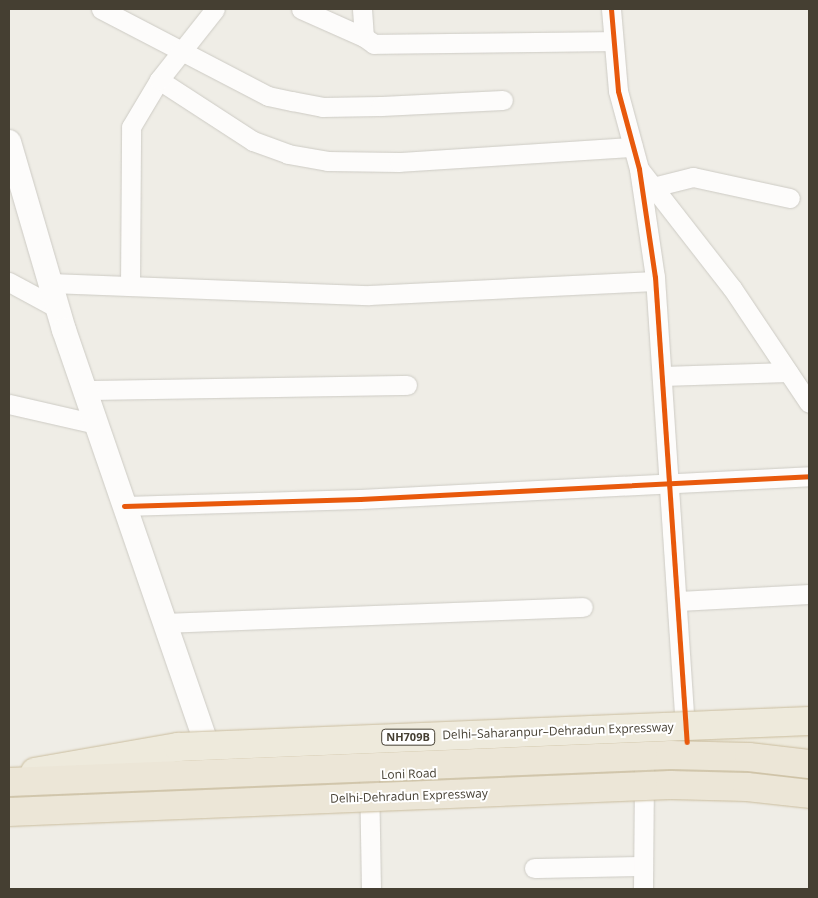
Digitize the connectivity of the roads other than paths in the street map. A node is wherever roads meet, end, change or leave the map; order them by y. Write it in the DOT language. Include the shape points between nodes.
graph roads {
  1 [pos="101,9"];
  2 [pos="215,9"];
  3 [pos="301,9"];
  4 [pos="362,9"];
  5 [pos="611,9"];
  6 [pos="364,38"];
  7 [pos="611,41"];
  8 [pos="180,52"];
  9 [pos="159,80"];
  10 [pos="503,100"];
  11 [pos="9,142"];
  12 [pos="633,147"];
  13 [pos="639,169"];
  14 [pos="653,187"];
  15 [pos="790,198"];
  16 [pos="655,281"];
  17 [pos="9,282"];
  18 [pos="50,283"];
  19 [pos="130,286"];
  20 [pos="58,308"];
  21 [pos="788,372"];
  22 [pos="662,376"];
  23 [pos="407,385"];
  24 [pos="85,390"];
  25 [pos="809,403"];
  26 [pos="9,404"];
  27 [pos="96,424"];
  28 [pos="809,476"];
  29 [pos="670,483"];
  30 [pos="124,506"];
  31 [pos="809,594"];
  32 [pos="680,602"];
  33 [pos="583,607"];
  34 [pos="166,623"];
  35 [pos="809,721"];
  36 [pos="809,736"];
  37 [pos="686,742"];
  38 [pos="809,754"];
  39 [pos="809,764"];
  40 [pos="644,765"];
  41 [pos="9,769"];
  42 [pos="210,771"];
  43 [pos="369,775"];
  44 [pos="9,777"];
  45 [pos="9,782"];
  46 [pos="9,788"];
  47 [pos="809,794"];
  48 [pos="9,812"];
  49 [pos="643,866"];
  50 [pos="534,868"];
  51 [pos="371,889"];
  52 [pos="643,889"];
  1 -- 8 [label="street"];
  2 -- 8 [label="street"];
  3 -- 6 [label="street"];
  4 -- 6 [label="street"];
  5 -- 7 [label="street"];
  6 -- 7 [label="street" via="382,45"];
  7 -- 12 [label="street" via="618,91"];
  8 -- 9 [label="street"];
  8 -- 10 [label="street" via="268,96 322,106"];
  9 -- 12 [label="street" via="254,141 288,154 326,161 399,162"];
  9 -- 19 [label="street" via="130,126"];
  11 -- 18 [label="street"];
  12 -- 13 [label="street"];
  13 -- 14 [label="street"];
  13 -- 16 [label="street"];
  14 -- 15 [label="street" via="693,177"];
  14 -- 21 [label="street" via="732,288"];
  16 -- 19 [label="street" via="369,294"];
  16 -- 22 [label="street"];
  17 -- 20 [label="street"];
  18 -- 19 [label="street"];
  18 -- 20 [label="street"];
  20 -- 24 [label="street"];
  21 -- 22 [label="street"];
  21 -- 25 [label="street"];
  22 -- 29 [label="street"];
  23 -- 24 [label="street"];
  24 -- 27 [label="street"];
  26 -- 27 [label="street"];
  27 -- 30 [label="street"];
  28 -- 29 [label="street"];
  29 -- 30 [label="street"];
  29 -- 32 [label="street"];
  30 -- 34 [label="street"];
  31 -- 32 [label="street"];
  32 -- 37 [label="street"];
  33 -- 34 [label="street"];
  34 -- 42 [label="street"];
  35 -- 44 [label="highway, Delhi–Saharanpur–Dehradun Expressway / NH709B, bridge" via="178,747"];
  36 -- 37 [label="highway, Loni Road / NH709B"];
  37 -- 42 [label="highway, Loni Road / NH709B"];
  38 -- 40 [label="highway, Loni Road / NH709B"];
  39 -- 45 [label="highway, bridge" via="749,757 670,755"];
  40 -- 43 [label="highway, Loni Road / NH709B"];
  40 -- 49 [label="street"];
  41 -- 42 [label="highway, Loni Road / NH709B"];
  42 -- 43 [label="highway, Loni Road / NH709B"];
  42 -- 46 [label="highway, Loni Road / NH709B"];
  43 -- 51 [label="street"];
  47 -- 48 [label="highway, Delhi-Dehradun Expressway, bridge" via="747,787 670,785"];
  49 -- 50 [label="street"];
  49 -- 52 [label="street"];
}
